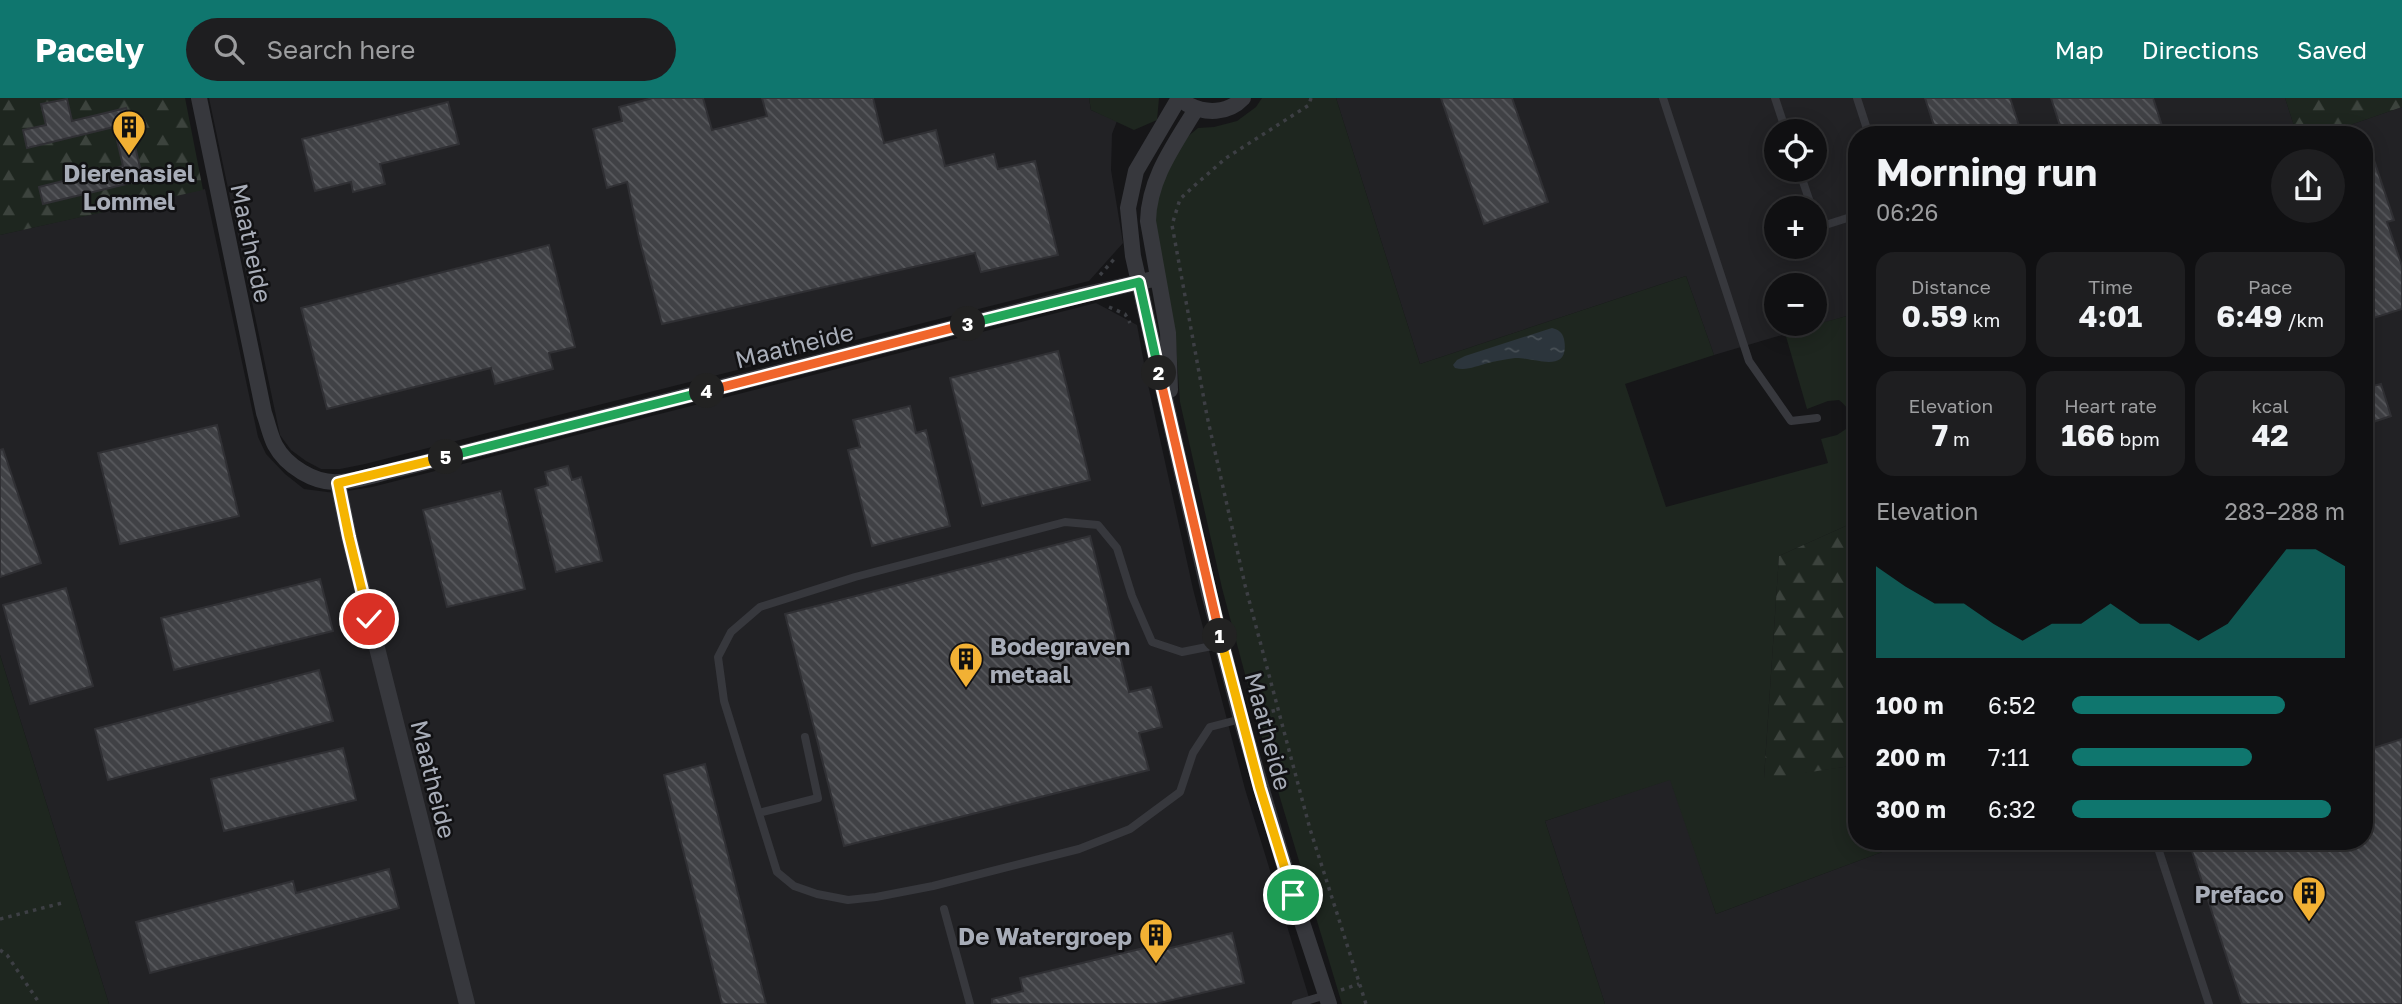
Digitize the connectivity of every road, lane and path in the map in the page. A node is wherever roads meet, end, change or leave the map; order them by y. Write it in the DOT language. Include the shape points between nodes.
graph roads {
  1 [pos="199,98"];
  2 [pos="1179,98"];
  3 [pos="1243,98"];
  4 [pos="1311,98"];
  5 [pos="1663,98"];
  6 [pos="1775,98"];
  7 [pos="1857,98"];
  8 [pos="1196,109"];
  9 [pos="1782,119"];
  10 [pos="1866,126"];
  11 [pos="1848,218"];
  12 [pos="1827,224"];
  13 [pos="1158,278"];
  14 [pos="1139,282"];
  15 [pos="1817,418"];
  16 [pos="1171,424"];
  17 [pos="338,483"];
  18 [pos="1222,644"];
  19 [pos="1277,710"];
  20 [pos="1241,719"];
  21 [pos="805,737"];
  22 [pos="759,813"];
  23 [pos="2159,850"];
  24 [pos="62,903"];
  25 [pos="944,909"];
  26 [pos="0,919"];
  27 [pos="0,950"];
  28 [pos="1327,1000"];
  29 [pos="40,1004"];
  30 [pos="467,1004"];
  31 [pos="970,1004"];
  32 [pos="1296,1004"];
  33 [pos="1366,1004"];
  34 [pos="2209,1004"];
  1 -- 17 [label="street, Maatheide" via="264,413 275,446 303,473"];
  2 -- 8 [label="street, Maatheide"];
  2 -- 14 [label="street, Maatheide" via="1136,171 1128,222"];
  3 -- 8 [label="street" via="1226,109"];
  4 -- 19 [label="path" via="1309,105 1226,158 1180,199 1172,225 1210,429"];
  5 -- 15 [label="lane" via="1749,361 1791,421"];
  6 -- 9 [label="lane"];
  7 -- 10 [label="lane"];
  8 -- 13 [label="street, Maatheide" via="1155,178 1148,209"];
  11 -- 12 [label="lane"];
  13 -- 14 [label="street, Maatheide"];
  13 -- 16 [label="street, Maatheide" via="1168,333"];
  14 -- 16 [label="street, Maatheide"];
  14 -- 17 [label="street, Maatheide"];
  16 -- 18 [label="street, Maatheide"];
  17 -- 30 [label="street, Maatheide"];
  18 -- 20 [label="street, Maatheide"];
  18 -- 22 [label="lane" via="1182,652 1152,642 1118,548 1098,525 1065,522 760,607 731,632 719,657 724,701"];
  19 -- 20 [label="path"];
  19 -- 33 [label="path"];
  20 -- 22 [label="lane" via="1210,727 1193,753 1180,792 1130,829 1079,849 922,889 848,900 794,886 777,873"];
  20 -- 28 [label="street, Maatheide"];
  21 -- 22 [label="lane" via="818,798"];
  23 -- 34 [label="lane"];
  24 -- 26 [label="path"];
  25 -- 31 [label="lane"];
  27 -- 29 [label="path"];
  28 -- 32 [label="lane"];
}
